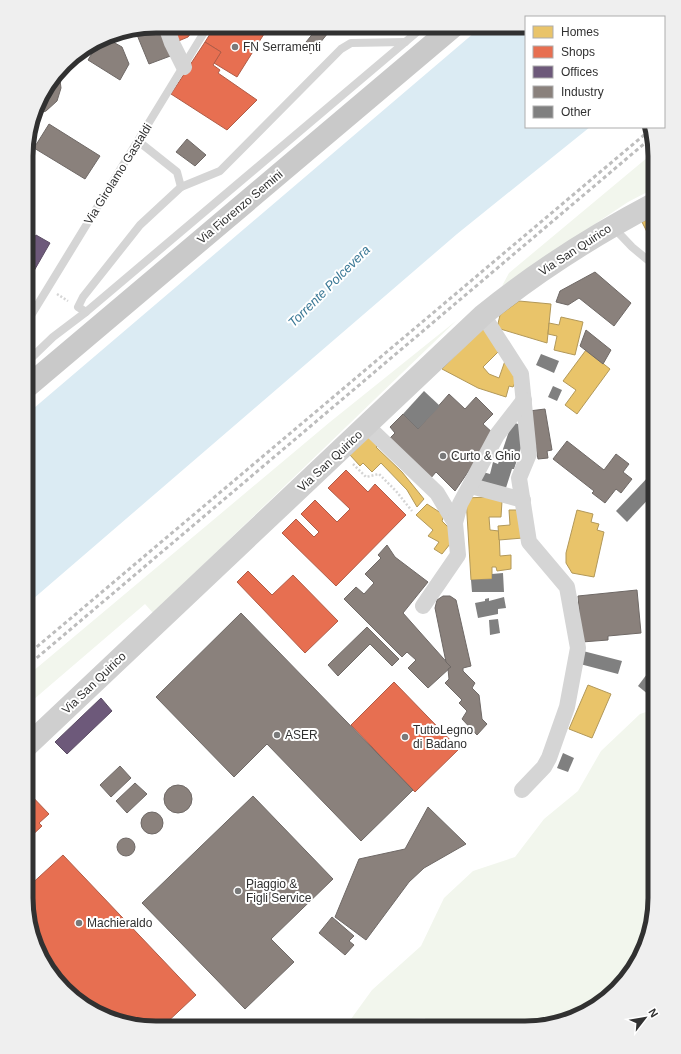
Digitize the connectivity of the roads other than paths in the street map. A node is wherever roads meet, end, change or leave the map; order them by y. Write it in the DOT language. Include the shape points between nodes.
graph roads {
  1 [pos="168,33"];
  2 [pos="204,33"];
  3 [pos="416,33"];
  4 [pos="445,33"];
  5 [pos="405,42"];
  6 [pos="184,66"];
  7 [pos="138,141"];
  8 [pos="181,187"];
  9 [pos="648,207"];
  10 [pos="611,226"];
  11 [pos="648,260"];
  12 [pos="33,312"];
  13 [pos="86,312"];
  14 [pos="483,315"];
  15 [pos="33,366"];
  16 [pos="524,400"];
  17 [pos="368,426"];
  18 [pos="471,486"];
  19 [pos="523,500"];
  20 [pos="455,523"];
  21 [pos="423,606"];
  22 [pos="33,740"];
  23 [pos="522,790"];
  1 -- 6 [label="street"];
  2 -- 6 [label="lane, Via Girolamo Gastaldi"];
  3 -- 5 [label="lane"];
  4 -- 15 [label="main road, Via Fiorenzo Semini"];
  5 -- 8 [label="lane" via="351,43 341,49 220,171"];
  5 -- 13 [label="lane"];
  6 -- 7 [label="lane, Via Girolamo Gastaldi"];
  7 -- 8 [label="lane" via="177,172"];
  7 -- 12 [label="lane, Via Girolamo Gastaldi"];
  8 -- 13 [label="lane" via="140,225 83,297 78,307"];
  9 -- 10 [label="main road, Via San Quirico"];
  10 -- 11 [label="lane"];
  10 -- 14 [label="main road, Via San Quirico" via="522,285"];
  13 -- 15 [label="lane" via="53,336"];
  14 -- 16 [label="street" via="521,374"];
  14 -- 17 [label="main road, Via San Quirico"];
  16 -- 18 [label="street" via="497,435"];
  16 -- 19 [label="street" via="529,454 519,478"];
  17 -- 20 [label="street" via="437,493"];
  17 -- 22 [label="main road, Via San Quirico"];
  18 -- 19 [label="street"];
  18 -- 20 [label="street" via="460,504"];
  19 -- 23 [label="street" via="529,542 567,587 578,648 566,707 549,758"];
  20 -- 21 [label="street" via="458,555"];
}
